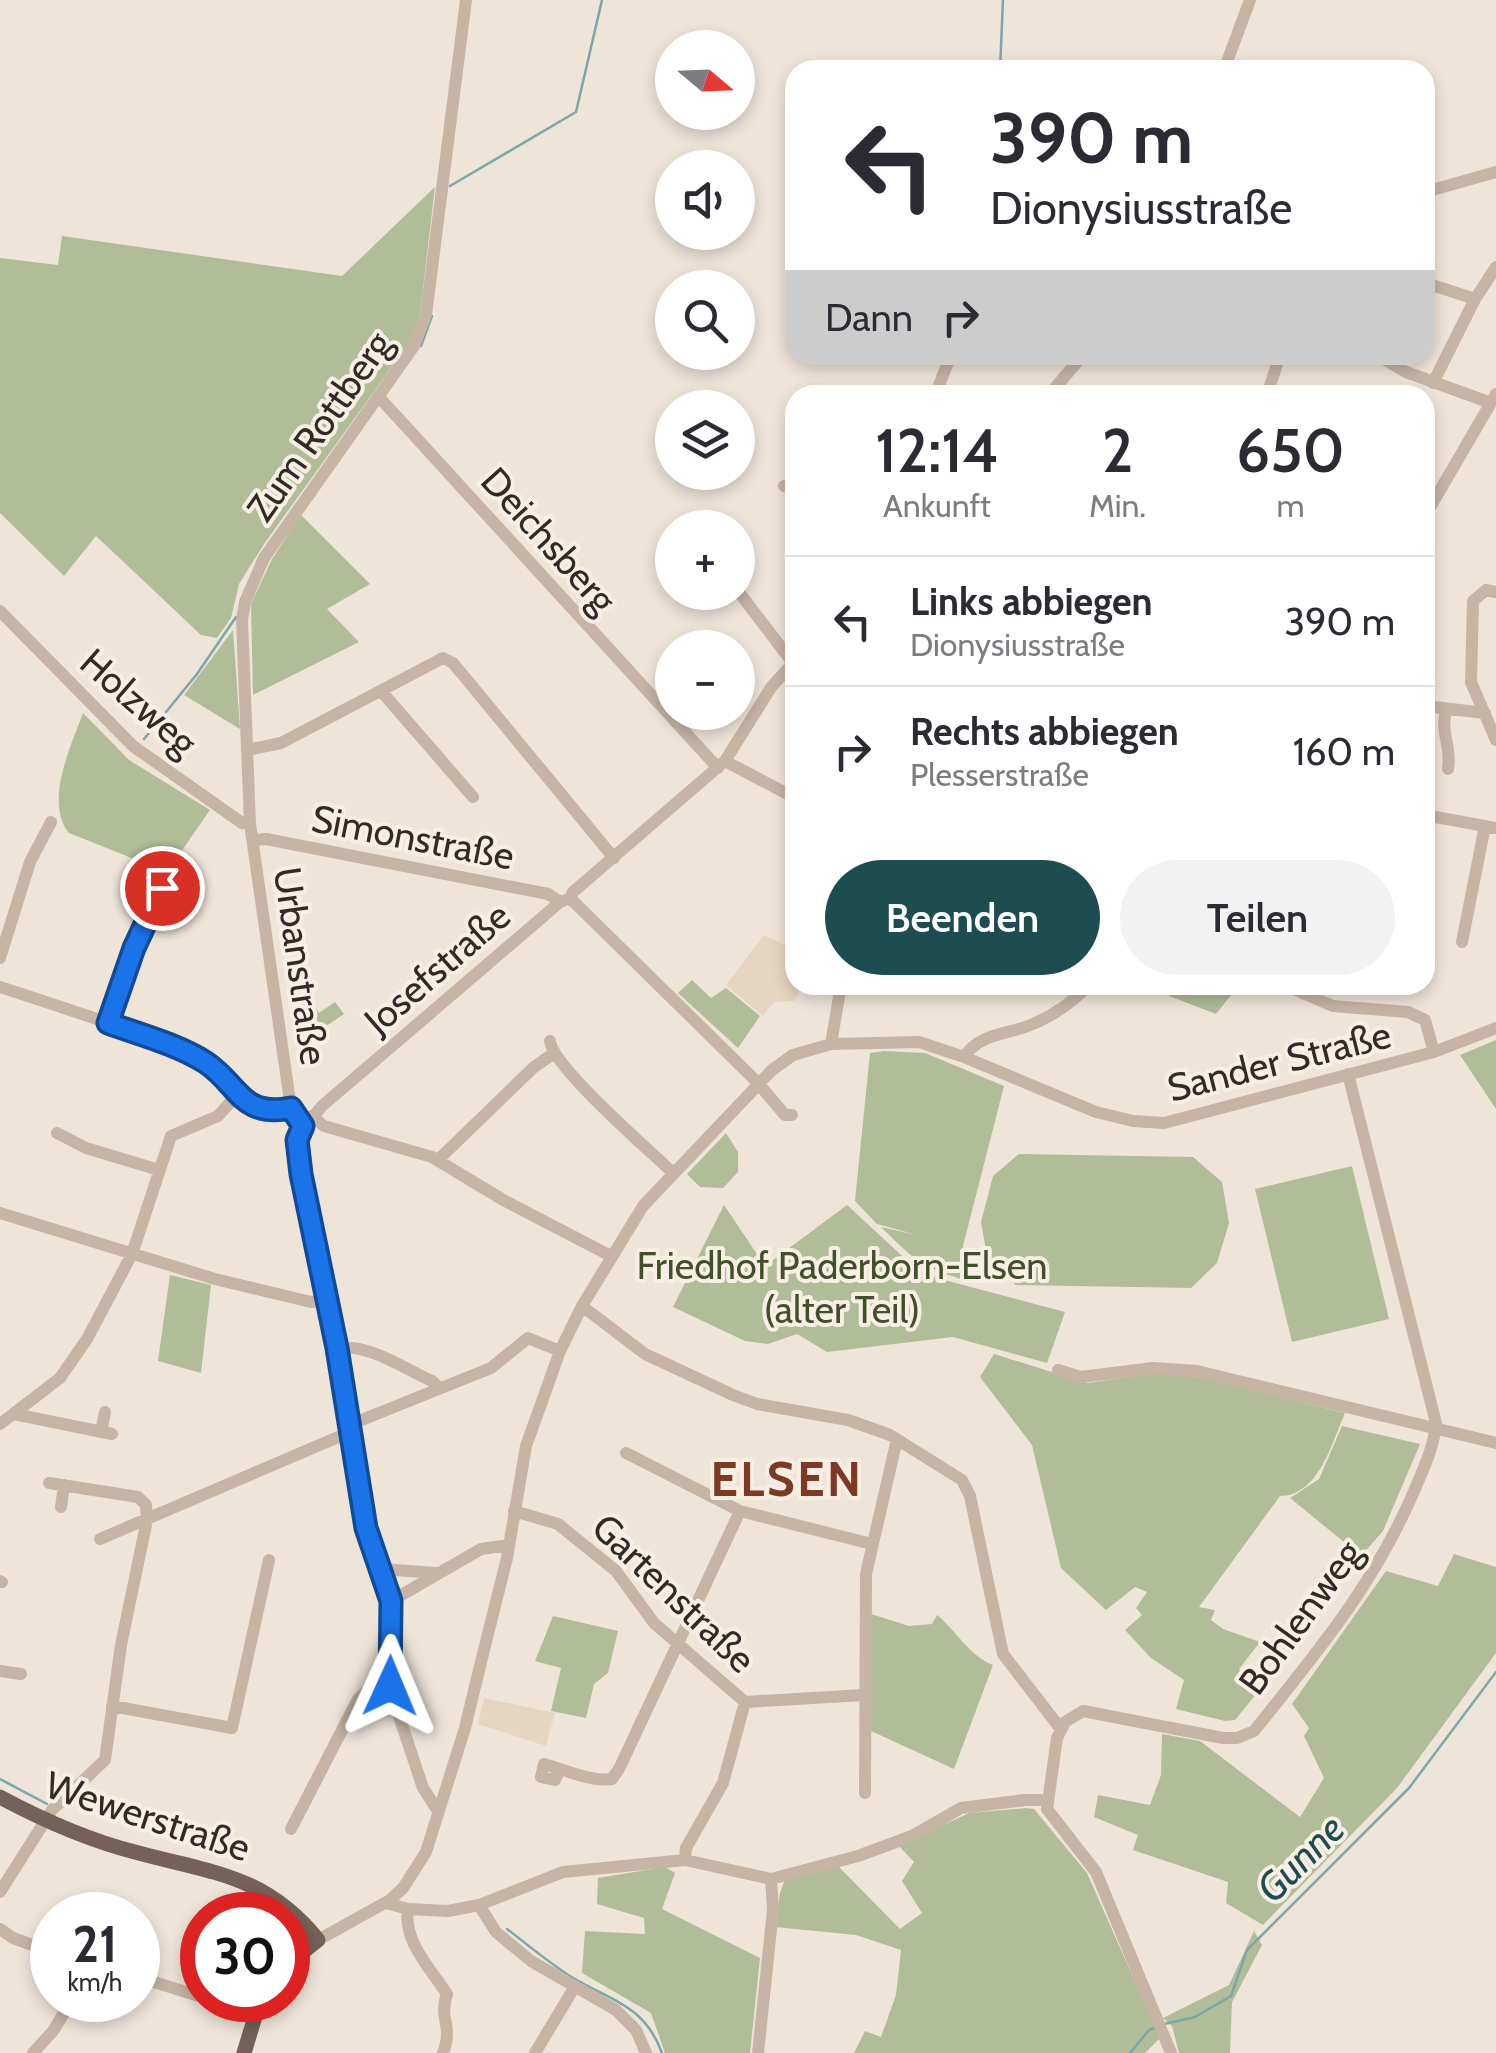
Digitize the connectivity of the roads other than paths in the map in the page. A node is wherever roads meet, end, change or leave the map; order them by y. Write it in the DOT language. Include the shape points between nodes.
graph roads {
  1 [pos="466,0"];
  2 [pos="1250,0"];
  3 [pos="1228,60"];
  4 [pos="1496,172"];
  5 [pos="1435,189"];
  6 [pos="1496,268"];
  7 [pos="1435,286"];
  8 [pos="1475,299"];
  9 [pos="1074,365"];
  10 [pos="1394,365"];
  11 [pos="1433,382"];
  12 [pos="1057,385"];
  13 [pos="378,396"];
  14 [pos="1493,398"];
  15 [pos="1435,499"];
  16 [pos="1496,592"];
  17 [pos="753,610"];
  18 [pos="2,618"];
  19 [pos="785,651"];
  20 [pos="785,672"];
  21 [pos="382,692"];
  22 [pos="1435,708"];
  23 [pos="1446,710"];
  24 [pos="1484,714"];
  25 [pos="1496,740"];
  26 [pos="247,750"];
  27 [pos="722,764"];
  28 [pos="1448,769"];
  29 [pos="785,793"];
  30 [pos="473,797"];
  31 [pos="1435,817"];
  32 [pos="51,822"];
  33 [pos="250,824"];
  34 [pos="1490,827"];
  35 [pos="252,840"];
  36 [pos="614,858"];
  37 [pos="162,888"];
  38 [pos="566,900"];
  39 [pos="1462,942"];
  40 [pos="0,958"];
  41 [pos="0,988"];
  42 [pos="839,995"];
  43 [pos="1076,995"];
  44 [pos="1307,995"];
  45 [pos="108,1023"];
  46 [pos="1496,1028"];
  47 [pos="832,1044"];
  48 [pos="1434,1052"];
  49 [pos="964,1057"];
  50 [pos="1348,1074"];
  51 [pos="757,1082"];
  52 [pos="236,1096"];
  53 [pos="291,1108"];
  54 [pos="792,1115"];
  55 [pos="308,1121"];
  56 [pos="57,1133"];
  57 [pos="438,1160"];
  58 [pos="159,1170"];
  59 [pos="672,1172"];
  60 [pos="0,1213"];
  61 [pos="132,1254"];
  62 [pos="611,1256"];
  63 [pos="326,1300"];
  64 [pos="582,1306"];
  65 [pos="337,1348"];
  66 [pos="560,1352"];
  67 [pos="1058,1370"];
  68 [pos="438,1388"];
  69 [pos="105,1412"];
  70 [pos="14,1414"];
  71 [pos="0,1424"];
  72 [pos="349,1428"];
  73 [pos="1436,1429"];
  74 [pos="897,1439"];
  75 [pos="1496,1444"];
  76 [pos="626,1453"];
  77 [pos="49,1483"];
  78 [pos="64,1486"];
  79 [pos="61,1507"];
  80 [pos="514,1511"];
  81 [pos="740,1511"];
  82 [pos="147,1520"];
  83 [pos="100,1538"];
  84 [pos="872,1544"];
  85 [pos="509,1545"];
  86 [pos="269,1560"];
  87 [pos="381,1569"];
  88 [pos="440,1573"];
  89 [pos="391,1601"];
  90 [pos="678,1644"];
  91 [pos="0,1671"];
  92 [pos="22,1674"];
  93 [pos="389,1680"];
  94 [pos="864,1695"];
  95 [pos="745,1702"];
  96 [pos="112,1706"];
  97 [pos="232,1728"];
  98 [pos="1060,1728"];
  99 [pos="228,1743"];
  100 [pos="560,1769"];
  101 [pos="865,1794"];
  102 [pos="0,1797"];
  103 [pos="1046,1800"];
  104 [pos="438,1811"];
  105 [pos="45,1820"];
  106 [pos="291,1829"];
  107 [pos="685,1860"];
  108 [pos="771,1879"];
  109 [pos="0,1892"];
  110 [pos="386,1903"];
  111 [pos="479,1905"];
  112 [pos="408,1909"];
  113 [pos="0,1930"];
  114 [pos="318,1940"];
  115 [pos="30,1944"];
  116 [pos="310,1946"];
  117 [pos="574,1988"];
  118 [pos="59,2022"];
  119 [pos="253,2022"];
  120 [pos="32,2053"];
  121 [pos="244,2053"];
  122 [pos="443,2053"];
  123 [pos="535,2053"];
  124 [pos="646,2053"];
  125 [pos="758,2053"];
  126 [pos="1171,2053"];
  1 -- 13 [label="street, Zum Rottberg" via="426,315 414,346"];
  2 -- 3 [label="street"];
  4 -- 5 [label="street"];
  6 -- 8 [label="street"];
  7 -- 8 [label="street"];
  8 -- 11 [label="street"];
  9 -- 12 [label="street"];
  10 -- 11 [label="street"];
  11 -- 14 [label="street"];
  13 -- 26 [label="street, Zum Rottberg" via="253,580 242,620"];
  13 -- 27 [label="street, Deichsberg"];
  14 -- 15 [label="street"];
  16 -- 24 [label="street" via="1486,590 1473,601 1471,682"];
  17 -- 19 [label="street"];
  18 -- 33 [label="street, Holzweg" via="133,746"];
  20 -- 27 [label="street, Josefstraße"];
  21 -- 26 [label="street" via="281,742"];
  21 -- 30 [label="street"];
  21 -- 36 [label="street" via="443,658 454,663"];
  22 -- 23 [label="street"];
  23 -- 24 [label="street"];
  23 -- 28 [label="street"];
  24 -- 25 [label="street"];
  26 -- 33 [label="street, Zum Rottberg"];
  27 -- 29 [label="street, Deichsberg"];
  27 -- 36 [label="street, Josefstraße"];
  31 -- 34 [label="street"];
  32 -- 40 [label="street" via="30,862"];
  33 -- 35 [label="street, Urbanstraße"];
  34 -- 39 [label="street"];
  35 -- 38 [label="street, Simonstraße"];
  35 -- 53 [label="street, Urbanstraße"];
  36 -- 38 [label="street, Josefstraße"];
  37 -- 45 [label="street"];
  38 -- 51 [label="street, Simonstraße"];
  38 -- 55 [label="street, Josefstraße"];
  41 -- 45 [label="street"];
  42 -- 47 [label="street"];
  43 -- 49 [label="street" via="1049,1016 987,1037"];
  44 -- 48 [label="street" via="1333,1006 1408,1012 1425,1020"];
  45 -- 52 [label="street" via="209,1064"];
  46 -- 48 [label="street, Sander Straße"];
  47 -- 49 [label="street, Sander Straße" via="919,1042"];
  47 -- 51 [label="street, Sander Straße" via="793,1055"];
  48 -- 50 [label="street, Sander Straße"];
  49 -- 50 [label="street, Sander Straße" via="1096,1112 1149,1123 1183,1120"];
  50 -- 73 [label="street"];
  51 -- 54 [label="street, Simonstraße"];
  51 -- 59 [label="street, Sander Straße"];
  52 -- 53 [label="street" via="254,1107"];
  52 -- 58 [label="street" via="218,1116 170,1136"];
  53 -- 55 [label="street, Urbanstraße"];
  55 -- 57 [label="street"];
  55 -- 63 [label="street" via="297,1146"];
  56 -- 58 [label="street"];
  57 -- 59 [label="street" via="552,1048 598,1104"];
  57 -- 62 [label="street"];
  58 -- 61 [label="street"];
  59 -- 62 [label="street, Sander Straße"];
  60 -- 61 [label="street"];
  61 -- 63 [label="street" via="312,1302"];
  61 -- 70 [label="street" via="67,1369"];
  62 -- 64 [label="street, Sander Straße"];
  63 -- 65 [label="street"];
  64 -- 66 [label="street, Sander Straße"];
  64 -- 74 [label="street" via="646,1354 734,1395 848,1420"];
  65 -- 68 [label="street" via="368,1351"];
  65 -- 72 [label="street"];
  66 -- 68 [label="street" via="528,1338 491,1368"];
  66 -- 80 [label="street, Sander Straße" via="533,1422"];
  67 -- 73 [label="street" via="1081,1376 1196,1371"];
  68 -- 72 [label="street"];
  69 -- 70 [label="street" via="106,1433"];
  70 -- 71 [label="street"];
  72 -- 82 [label="street"];
  72 -- 87 [label="street" via="366,1528"];
  73 -- 75 [label="street"];
  73 -- 98 [label="street, Bohlenweg" via="1376,1570 1254,1731 1223,1738 1089,1712 1075,1714"];
  74 -- 84 [label="street"];
  74 -- 98 [label="street" via="968,1487 1006,1661"];
  76 -- 81 [label="street"];
  77 -- 78 [label="street"];
  78 -- 79 [label="street"];
  78 -- 82 [label="street" via="138,1497"];
  80 -- 85 [label="street, Sander Straße"];
  80 -- 90 [label="street, Gartenstraße" via="558,1524 616,1571"];
  81 -- 84 [label="street"];
  81 -- 90 [label="street"];
  82 -- 83 [label="street"];
  82 -- 96 [label="street"];
  84 -- 94 [label="street"];
  85 -- 88 [label="street" via="484,1548"];
  85 -- 104 [label="street, Sander Straße"];
  86 -- 97 [label="street"];
  87 -- 88 [label="street"];
  87 -- 89 [label="street"];
  88 -- 89 [label="street"];
  89 -- 93 [label="street"];
  90 -- 95 [label="street, Gartenstraße"];
  90 -- 100 [label="street" via="612,1779"];
  91 -- 92 [label="street"];
  93 -- 104 [label="street" via="423,1788"];
  93 -- 106 [label="street" via="358,1699"];
  94 -- 95 [label="street"];
  94 -- 101 [label="street"];
  95 -- 107 [label="street, Gartenstraße" via="723,1783"];
  96 -- 97 [label="street"];
  96 -- 105 [label="street" via="105,1760"];
  97 -- 99 [label="street"];
  98 -- 103 [label="street"];
  102 -- 105 [label="main road, Wewerstraße"];
  103 -- 108 [label="street" via="961,1808 912,1836"];
  103 -- 126 [label="street" via="1051,1817 1096,1872"];
  104 -- 110 [label="street, Sander Straße" via="420,1864"];
  105 -- 109 [label="street"];
  105 -- 114 [label="main road, Wewerstraße" via="133,1852 239,1878 275,1899"];
  107 -- 108 [label="street"];
  107 -- 111 [label="street" via="563,1872"];
  108 -- 125 [label="street"];
  110 -- 112 [label="street"];
  110 -- 114 [label="street"];
  111 -- 112 [label="street"];
  111 -- 117 [label="street" via="496,1932"];
  112 -- 122 [label="street" via="410,1938 447,1994 442,2009 450,2036"];
  113 -- 115 [label="street"];
  114 -- 116 [label="main road"];
  117 -- 123 [label="street"];
  117 -- 124 [label="street" via="616,2010"];
  118 -- 120 [label="street"];
  119 -- 121 [label="main road"];
}
